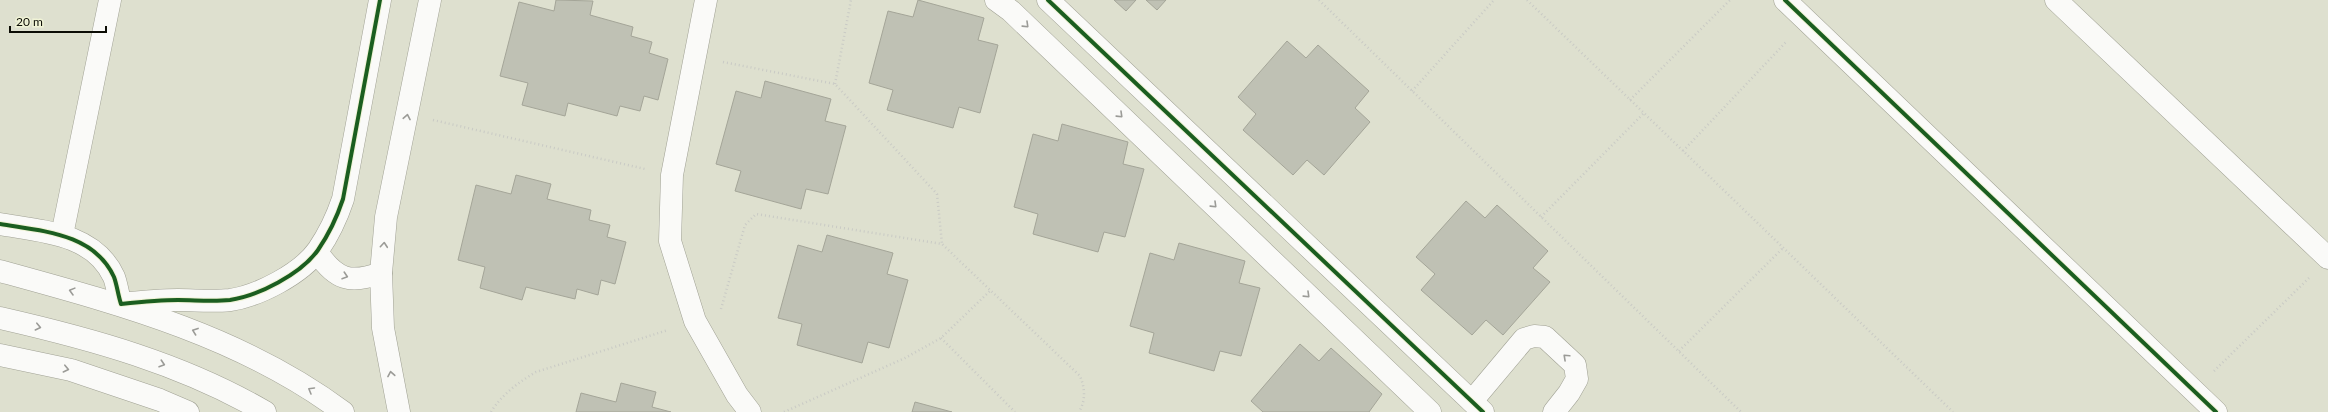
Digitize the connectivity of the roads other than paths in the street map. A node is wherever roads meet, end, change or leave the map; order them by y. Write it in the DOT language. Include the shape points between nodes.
graph roads {
  1 [pos="110,0"];
  2 [pos="380,0"];
  3 [pos="430,0"];
  4 [pos="706,0"];
  5 [pos="996,0"];
  6 [pos="1048,0"];
  7 [pos="1785,0"];
  8 [pos="2056,0"];
  9 [pos="0,224"];
  10 [pos="62,235"];
  11 [pos="317,252"];
  12 [pos="2328,258"];
  13 [pos="0,271"];
  14 [pos="381,273"];
  15 [pos="120,304"];
  16 [pos="0,318"];
  17 [pos="0,355"];
  18 [pos="1477,406"];
  19 [pos="188,412"];
  20 [pos="265,412"];
  21 [pos="343,412"];
  22 [pos="399,412"];
  23 [pos="750,412"];
  24 [pos="1430,412"];
  25 [pos="1554,412"];
  26 [pos="2216,412"];
  1 -- 10 [label="street"];
  2 -- 11 [label="street" via="343,199 336,219"];
  14 -- 3 [label="street, one-way" via="386,217"];
  4 -- 23 [label="street" via="672,175 670,241 695,321 737,395"];
  5 -- 24 [label="street, one-way" via="1011,11"];
  6 -- 18 [label="street"];
  7 -- 26 [label="street"];
  8 -- 12 [label="street"];
  9 -- 10 [label="street"];
  10 -- 15 [label="street" via="93,250 106,262 114,278"];
  11 -- 14 [label="street, one-way" via="328,268 344,278 363,280"];
  11 -- 15 [label="street" via="295,271 253,294 230,300"];
  15 -- 13 [label="street, one-way"];
  22 -- 14 [label="street, one-way" via="383,328"];
  21 -- 15 [label="street, one-way" via="257,358 209,336"];
  16 -- 20 [label="street, one-way" via="82,337 175,368"];
  17 -- 19 [label="street, one-way" via="71,370"];
  25 -- 18 [label="street, one-way" via="1577,379 1575,365 1545,337 1539,336 1524,339"];
}
